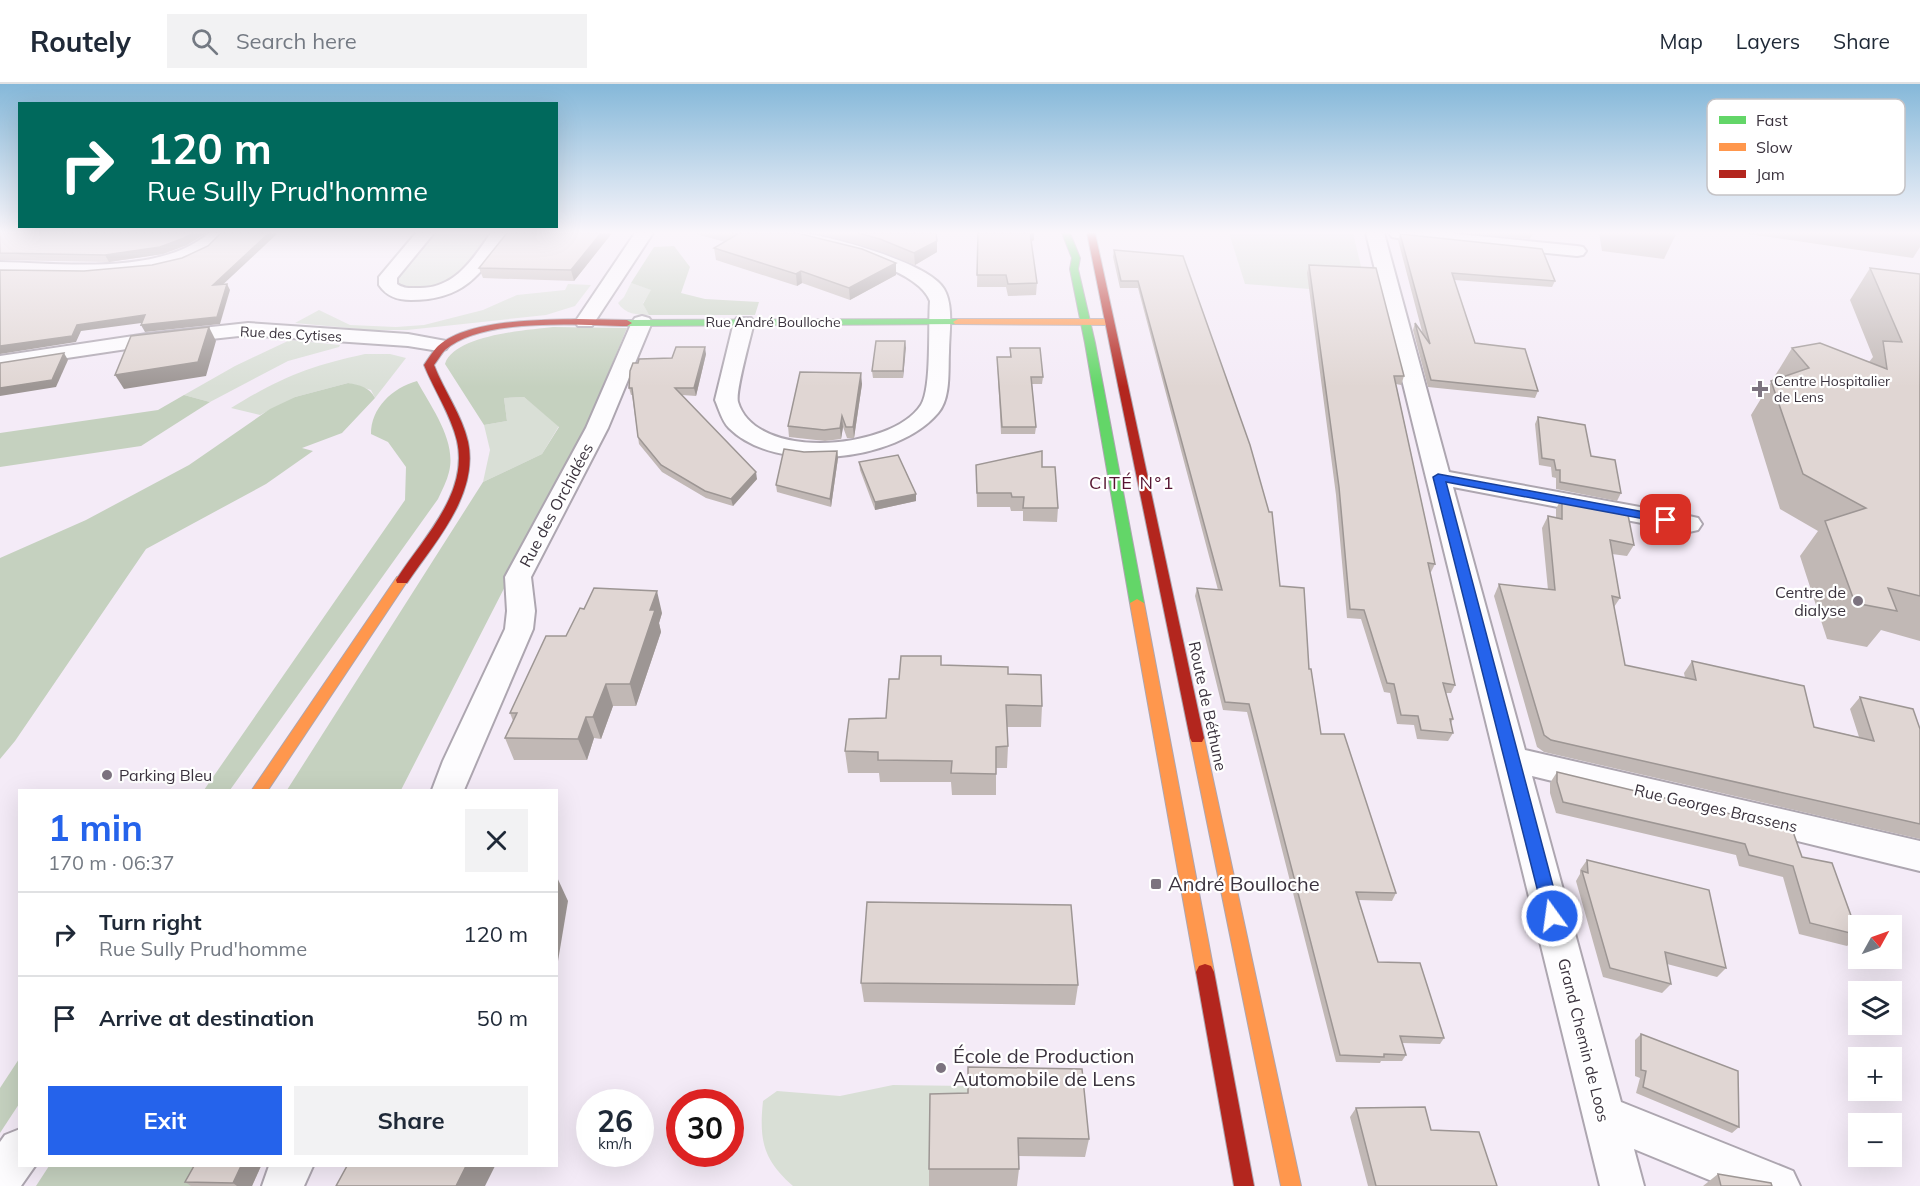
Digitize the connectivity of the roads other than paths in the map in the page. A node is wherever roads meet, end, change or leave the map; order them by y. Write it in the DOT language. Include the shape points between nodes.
graph roads {
  1 [pos="389,284"];
  2 [pos="458,284"];
  3 [pos="610,284"];
  4 [pos="930,284"];
  5 [pos="1077,284"];
  6 [pos="1101,284"];
  7 [pos="1388,284"];
  8 [pos="585,322"];
  9 [pos="642,322"];
  10 [pos="744,322"];
  11 [pos="938,322"];
  12 [pos="1085,322"];
  13 [pos="1109,322"];
  14 [pos="440,345"];
  15 [pos="0,362"];
  16 [pos="1438,477"];
  17 [pos="1689,524"];
  18 [pos="1512,759"];
  19 [pos="261,789"];
  20 [pos="448,789"];
  21 [pos="1920,856"];
  22 [pos="1604,1116"];
  23 [pos="18,1153"];
  24 [pos="291,1167"];
  25 [pos="0,1179"];
  26 [pos="283,1185"];
  27 [pos="1244,1186"];
  28 [pos="1291,1186"];
  29 [pos="1622,1186"];
  30 [pos="1778,1186"];
  1 -- 2 [label="street" via="393,291 403,294 432,293"];
  3 -- 8 [label="street"];
  4 -- 11 [label="street" via="940,301"];
  5 -- 12 [label="main road"];
  6 -- 13 [label="main road, Route de Béthune"];
  7 -- 16 [label="street, Grand Chemin de Loos"];
  8 -- 9 [label="main road, Rue André Boulloche"];
  8 -- 14 [label="main road, Rue André Boulloche" via="510,326"];
  9 -- 10 [label="main road, Rue André Boulloche"];
  9 -- 20 [label="street, Rue des Orchidées" via="597,428 518,578 519,629"];
  10 -- 11 [label="main road, Rue André Boulloche"];
  10 -- 11 [label="street" via="727,409 756,437 792,449 813,451 860,447 894,436 920,420 936,398"];
  11 -- 12 [label="main road, Rue André Boulloche"];
  12 -- 13 [label="main road, Rue André Boulloche"];
  12 -- 27 [label="main road"];
  13 -- 28 [label="main road, Route de Béthune"];
  14 -- 15 [label="street, Rue des Cytises" via="248,329"];
  14 -- 19 [label="main road" via="430,356 429,364 465,445 463,482 455,500"];
  16 -- 17 [label="street"];
  16 -- 18 [label="street, Grand Chemin de Loos"];
  18 -- 21 [label="street, Rue Georges Brassens"];
  18 -- 22 [label="street, Grand Chemin de Loos"];
  22 -- 29 [label="street, Grand Chemin de Loos"];
  22 -- 30 [label="street"];
  23 -- 25 [label="street"];
  24 -- 26 [label="street"];
}
